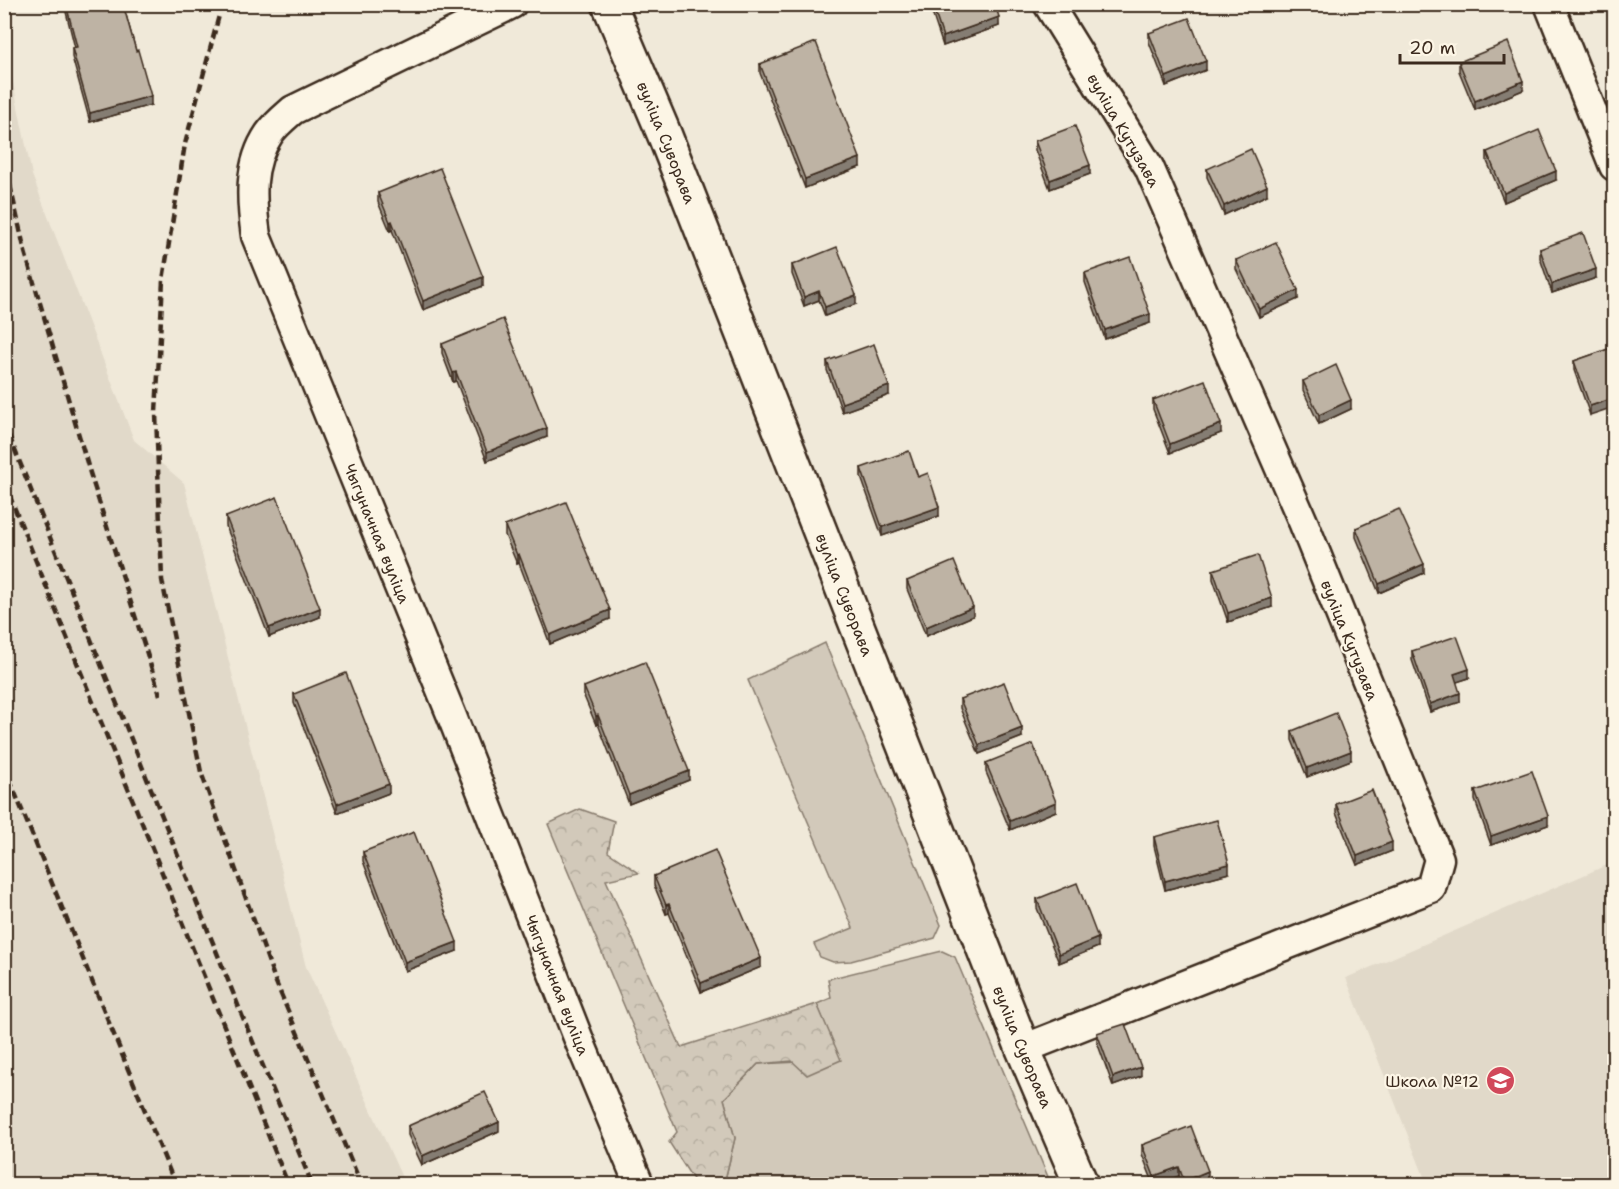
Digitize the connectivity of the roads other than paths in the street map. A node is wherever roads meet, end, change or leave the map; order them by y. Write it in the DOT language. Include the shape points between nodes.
graph roads {
  1 [pos="512,4"];
  2 [pos="609,4"];
  3 [pos="1048,4"];
  4 [pos="1549,4"];
  5 [pos="1614,166"];
  6 [pos="1023,1049"];
  7 [pos="639,1185"];
  8 [pos="1081,1185"];
  1 -- 7 [label="street, Чыгуначная вуліца" via="293,110 269,133 255,164 251,199 256,236"];
  2 -- 6 [label="street, вуліца Суворава" via="665,136"];
  3 -- 6 [label="street, вуліца Кутузава" via="1149,167 1304,524 1439,859 1431,888"];
  4 -- 5 [label="street"];
  6 -- 8 [label="street, вуліца Суворава"];
}
